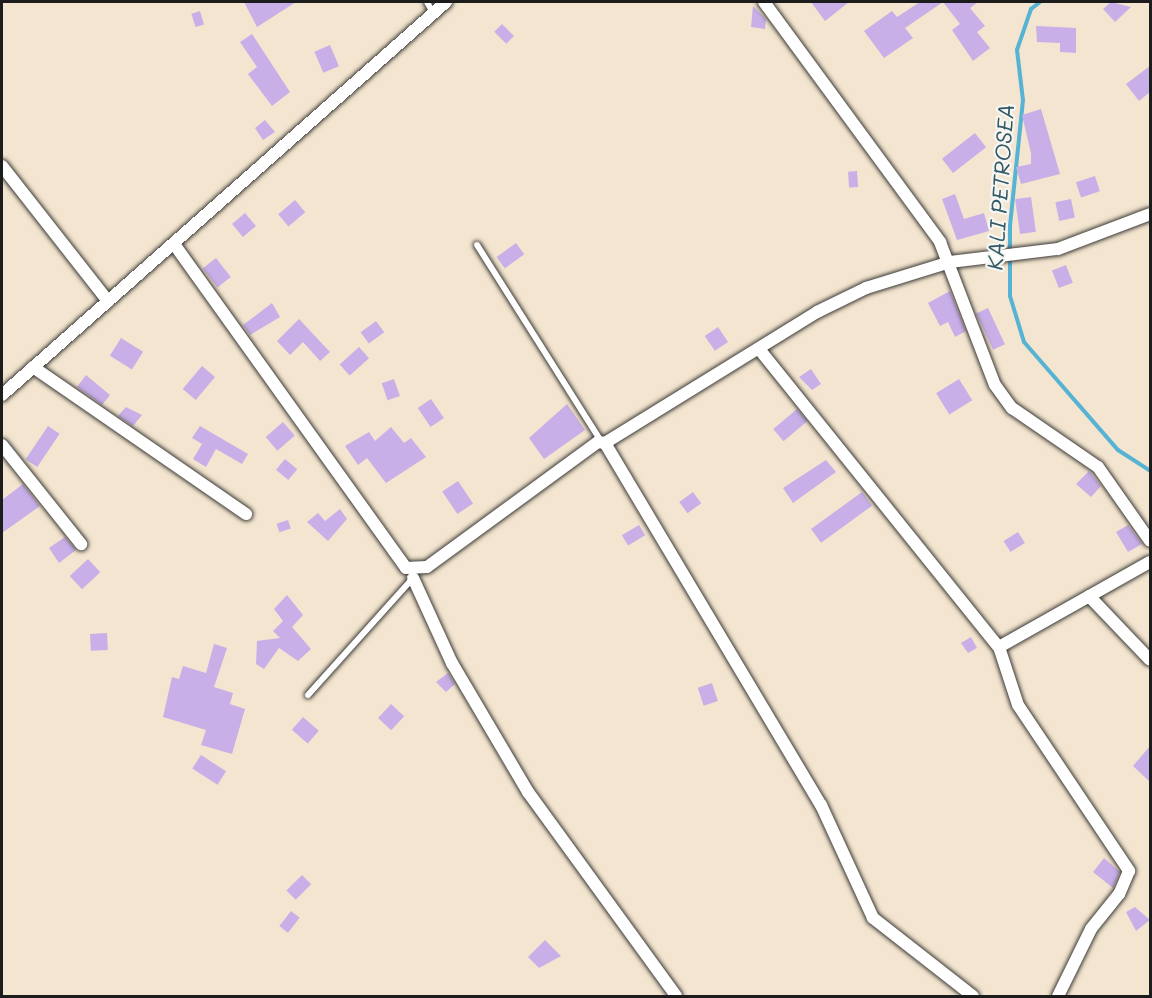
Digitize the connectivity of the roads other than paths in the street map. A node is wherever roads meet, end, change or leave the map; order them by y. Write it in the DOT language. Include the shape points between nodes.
graph roads {
  1 [pos="427,2"];
  2 [pos="446,2"];
  3 [pos="764,2"];
  4 [pos="434,13"];
  5 [pos="2,166"];
  6 [pos="1150,214"];
  7 [pos="174,244"];
  8 [pos="477,245"];
  9 [pos="950,262"];
  10 [pos="108,301"];
  11 [pos="759,349"];
  12 [pos="33,367"];
  13 [pos="2,395"];
  14 [pos="603,442"];
  15 [pos="2,445"];
  16 [pos="246,514"];
  17 [pos="1150,541"];
  18 [pos="81,544"];
  19 [pos="1150,562"];
  20 [pos="413,574"];
  21 [pos="1089,596"];
  22 [pos="999,647"];
  23 [pos="1150,659"];
  24 [pos="308,695"];
  25 [pos="676,996"];
  26 [pos="973,996"];
  27 [pos="1058,996"];
  1 -- 4 [label="lane"];
  2 -- 4 [label="street"];
  3 -- 9 [label="street"];
  4 -- 7 [label="street"];
  5 -- 10 [label="street"];
  6 -- 9 [label="street" via="1058,249"];
  7 -- 10 [label="street"];
  7 -- 20 [label="street" via="398,562"];
  8 -- 14 [label="lane"];
  9 -- 11 [label="street" via="866,288"];
  9 -- 17 [label="street" via="981,356 1001,393 1012,408 1088,458"];
  10 -- 12 [label="street"];
  11 -- 14 [label="street"];
  11 -- 22 [label="street"];
  12 -- 13 [label="street"];
  12 -- 16 [label="street"];
  14 -- 20 [label="street"];
  14 -- 26 [label="street" via="821,805 873,918"];
  15 -- 18 [label="street"];
  19 -- 21 [label="street"];
  20 -- 24 [label="lane"];
  20 -- 25 [label="street" via="452,663 528,792"];
  21 -- 22 [label="street"];
  21 -- 23 [label="street"];
  22 -- 27 [label="street" via="1018,705 1129,871 1119,894 1091,929"];
}
